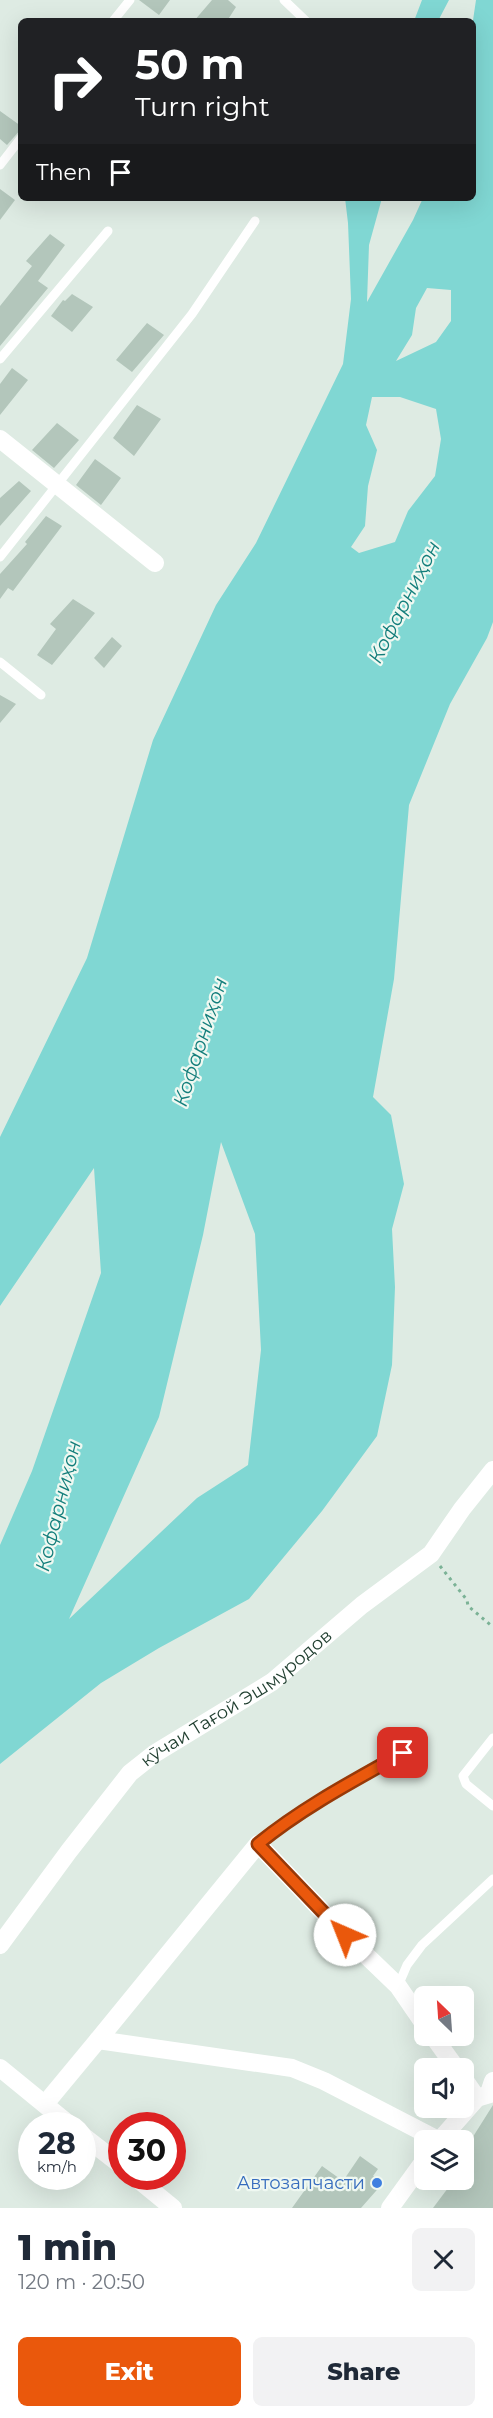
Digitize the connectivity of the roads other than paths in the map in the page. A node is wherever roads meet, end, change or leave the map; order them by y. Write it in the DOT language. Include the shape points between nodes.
graph roads {
  1 [pos="130,0"];
  2 [pos="284,0"];
  3 [pos="115,18"];
  4 [pos="303,18"];
  5 [pos="18,142"];
  6 [pos="0,165"];
  7 [pos="255,221"];
  8 [pos="108,231"];
  9 [pos="0,359"];
  10 [pos="0,439"];
  11 [pos="55,485"];
  12 [pos="0,557"];
  13 [pos="155,563"];
  14 [pos="0,662"];
  15 [pos="41,695"];
  16 [pos="493,1470"];
  17 [pos="493,1738"];
  18 [pos="403,1753"];
  19 [pos="493,1806"];
  20 [pos="258,1844"];
  21 [pos="493,1879"];
  22 [pos="0,1945"];
  23 [pos="398,1986"];
  24 [pos="414,2009"];
  25 [pos="98,2040"];
  26 [pos="0,2068"];
  27 [pos="474,2084"];
  28 [pos="488,2091"];
  29 [pos="45,2104"];
  30 [pos="54,2112"];
  31 [pos="420,2130"];
  32 [pos="449,2130"];
  33 [pos="96,2146"];
  34 [pos="108,2155"];
  35 [pos="414,2175"];
  36 [pos="151,2190"];
  37 [pos="173,2208"];
  38 [pos="390,2208"];
  1 -- 3 [label="lane"];
  2 -- 4 [label="lane"];
  5 -- 6 [label="lane"];
  7 -- 11 [label="lane" via="192,314"];
  8 -- 9 [label="lane"];
  10 -- 11 [label="street"];
  11 -- 12 [label="lane"];
  11 -- 13 [label="street"];
  14 -- 15 [label="lane"];
  16 -- 22 [label="street, кӯчаи Тағой Эшмуродов" via="431,1554 362,1605 272,1683 130,1773"];
  17 -- 19 [label="lane" via="464,1776 466,1784"];
  18 -- 20 [label="lane" via="308,1808"];
  20 -- 23 [label="street"];
  20 -- 25 [label="street"];
  21 -- 23 [label="lane" via="422,1945"];
  23 -- 24 [label="street"];
  25 -- 29 [label="street"];
  25 -- 31 [label="street" via="292,2068"];
  26 -- 29 [label="street"];
  27 -- 28 [label="street"];
  28 -- 32 [label="street"];
  29 -- 30 [label="street"];
  33 -- 34 [label="street"];
  35 -- 38 [label="street"];
  36 -- 37 [label="street"];
}
